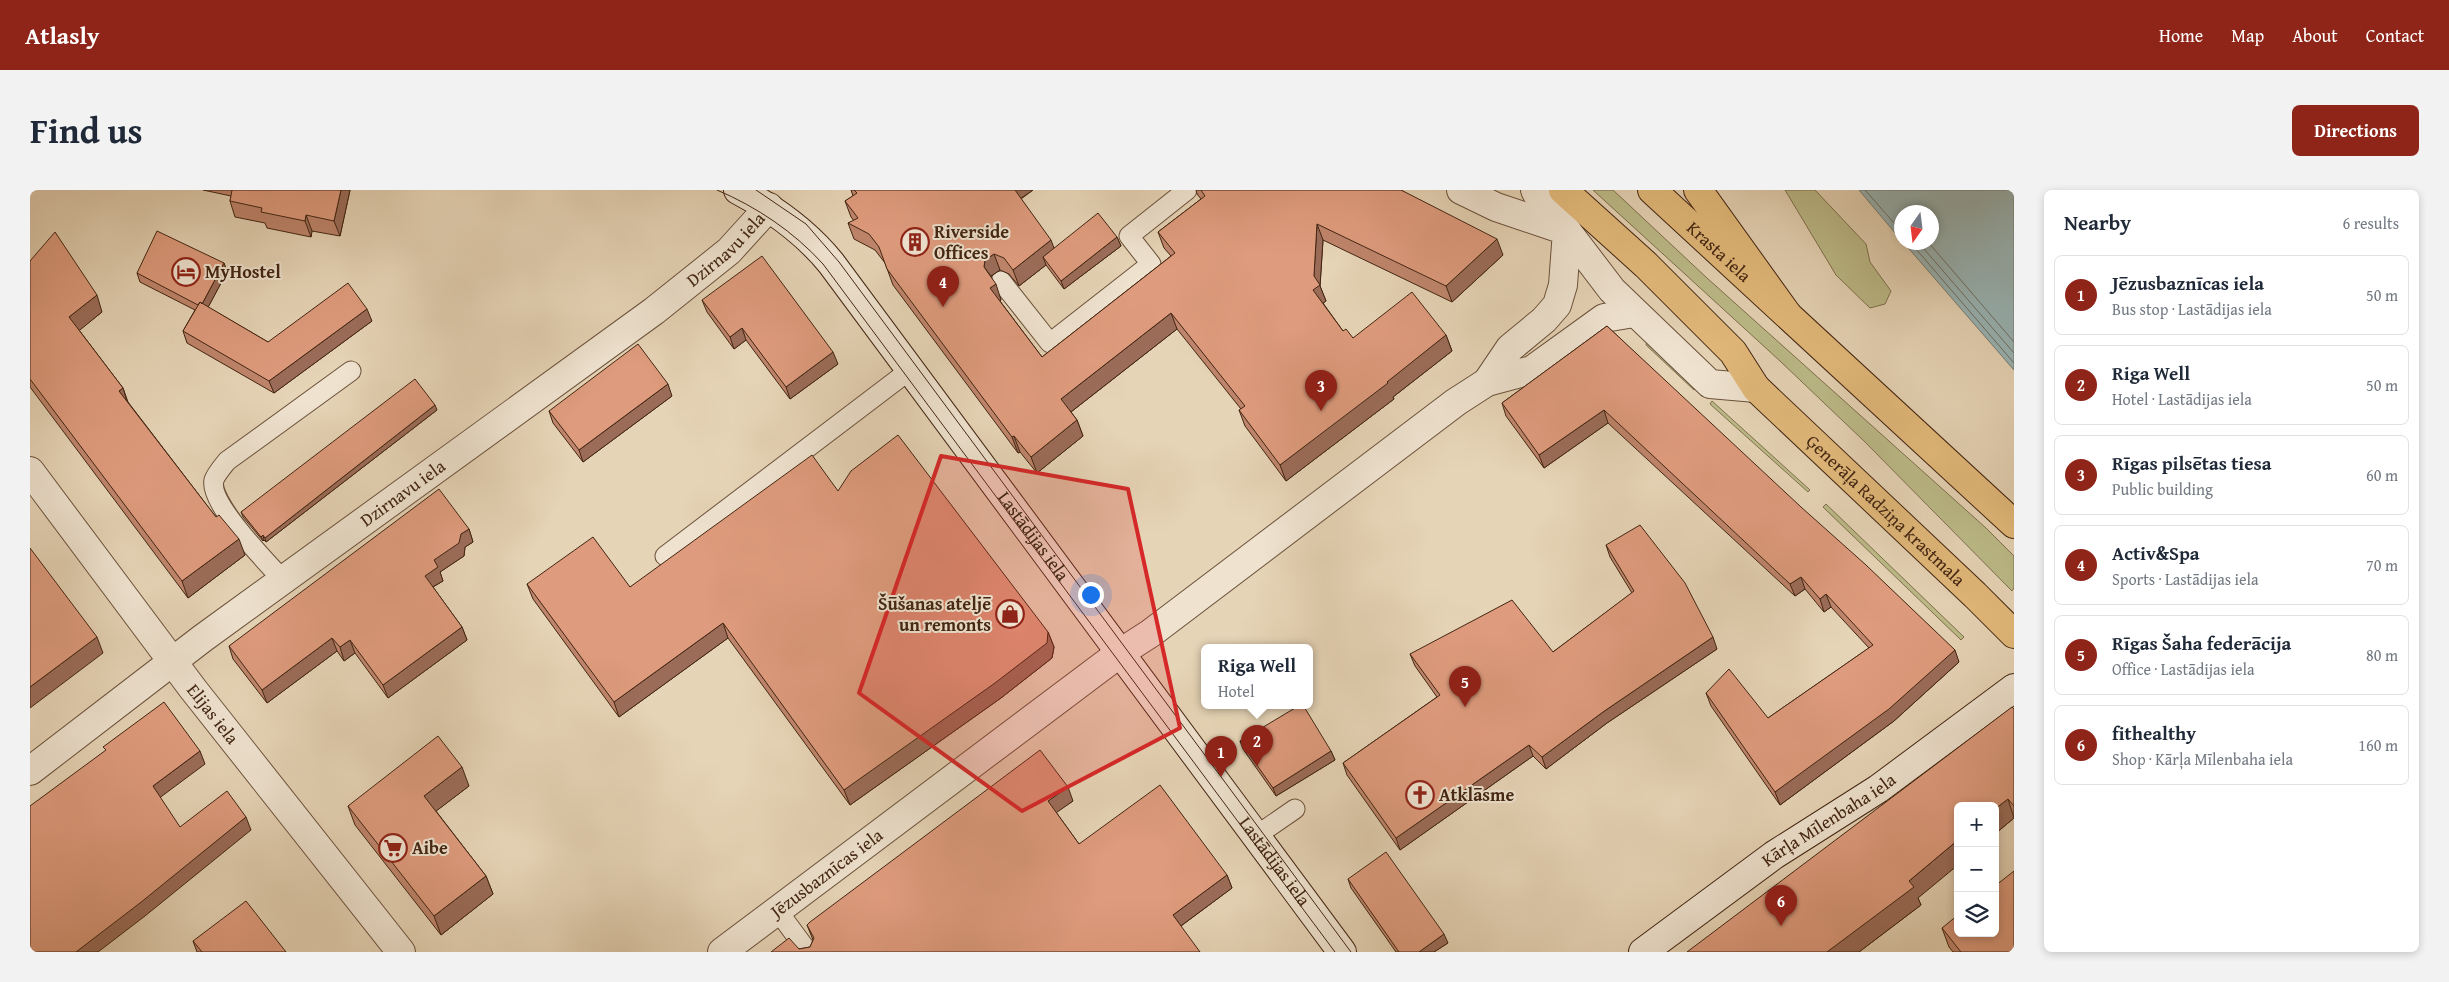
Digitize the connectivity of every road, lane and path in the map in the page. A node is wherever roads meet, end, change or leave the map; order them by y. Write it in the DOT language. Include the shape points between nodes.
graph roads {
  1 [pos="738,190"];
  2 [pos="1187,190"];
  3 [pos="1461,190"];
  4 [pos="1535,190"];
  5 [pos="1563,190"];
  6 [pos="1652,190"];
  7 [pos="1698,190"];
  8 [pos="768,207"];
  9 [pos="1567,231"];
  10 [pos="1001,281"];
  11 [pos="1634,313"];
  12 [pos="1787,314"];
  13 [pos="910,370"];
  14 [pos="351,371"];
  15 [pos="1487,382"];
  16 [pos="1756,388"];
  17 [pos="30,471"];
  18 [pos="2014,524"];
  19 [pos="665,556"];
  20 [pos="283,580"];
  21 [pos="2014,634"];
  22 [pos="1120,653"];
  23 [pos="174,662"];
  24 [pos="2014,688"];
  25 [pos="30,771"];
  26 [pos="1295,809"];
  27 [pos="1256,836"];
  28 [pos="777,910"];
  29 [pos="401,952"];
  30 [pos="722,952"];
  31 [pos="808,952"];
  32 [pos="1342,952"];
  33 [pos="1643,952"];
  1 -- 8 [label="street, Lastādijas iela"];
  2 -- 10 [label="lane" via="1129,236 1151,264 1050,343"];
  3 -- 9 [label="street" via="1496,207"];
  4 -- 9 [label="street" via="1543,206"];
  5 -- 16 [label="main road, Ģenerāļa Radziņa krastmala" via="1646,265 1733,352"];
  6 -- 12 [label="main road, Krasta iela"];
  7 -- 12 [label="main road"];
  8 -- 13 [label="street, Lastādijas iela" via="816,245"];
  8 -- 20 [label="street, Dzirnavu iela" via="729,251 654,311"];
  9 -- 11 [label="street"];
  9 -- 15 [label="street, Jēzusbaznīcas iela" via="1563,285 1557,304 1544,320 1510,348"];
  11 -- 15 [label="street, Jēzusbaznīcas iela" via="1604,318 1532,370"];
  11 -- 16 [label="street" via="1710,384"];
  12 -- 18 [label="main road"];
  13 -- 19 [label="lane"];
  13 -- 22 [label="street, Lastādijas iela"];
  14 -- 20 [label="lane" via="227,461 214,481 216,498 259,555"];
  15 -- 22 [label="street, Jēzusbaznīcas iela"];
  16 -- 21 [label="main road, Ģenerāļa Radziņa krastmala"];
  17 -- 23 [label="street, Elijas iela"];
  20 -- 23 [label="street, Dzirnavu iela"];
  22 -- 27 [label="street, Lastādijas iela"];
  22 -- 28 [label="street, Jēzusbaznīcas iela"];
  23 -- 25 [label="street, Dzirnavu iela"];
  23 -- 29 [label="street, Elijas iela"];
  24 -- 33 [label="street, Kārļa Mīlenbaha iela" via="1878,789 1774,855"];
  26 -- 27 [label="lane"];
  27 -- 32 [label="street, Lastādijas iela"];
  28 -- 30 [label="street, Jēzusbaznīcas iela"];
  28 -- 31 [label="lane"];
}
